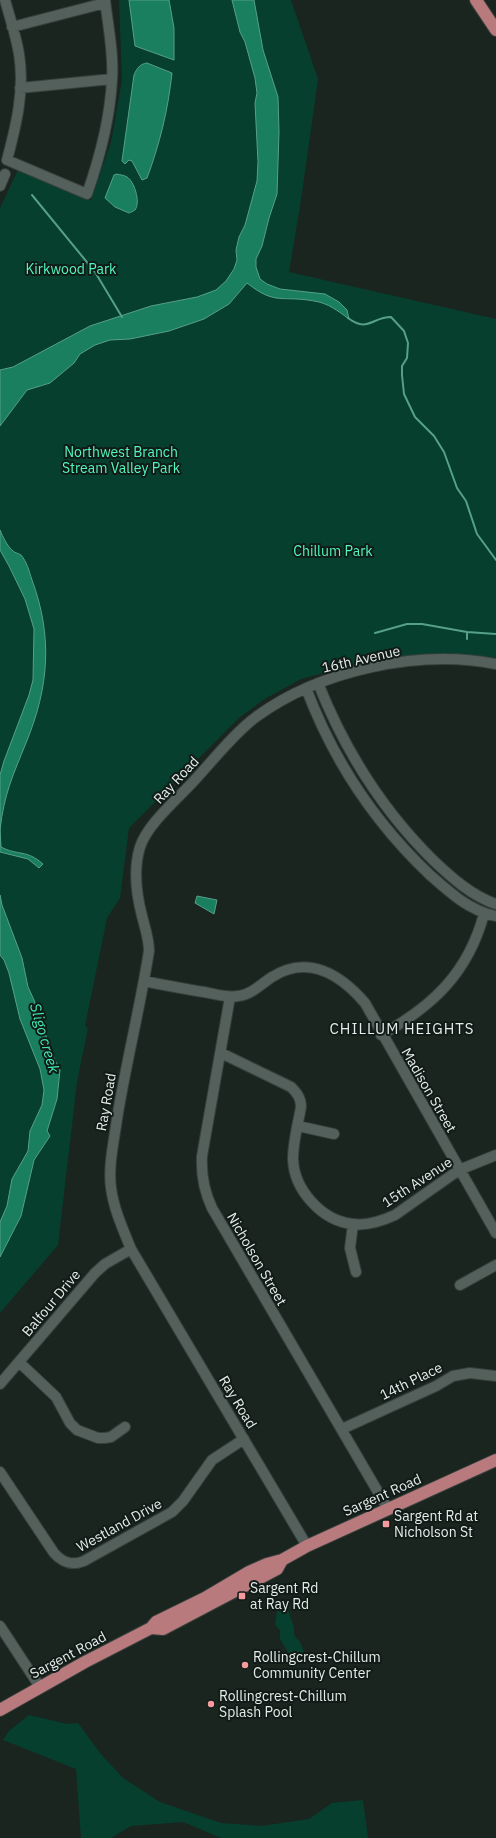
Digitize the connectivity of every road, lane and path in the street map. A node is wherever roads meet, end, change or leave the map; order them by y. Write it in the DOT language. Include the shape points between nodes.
graph roads {
  1 [pos="5,0"];
  2 [pos="476,0"];
  3 [pos="105,1"];
  4 [pos="12,28"];
  5 [pos="496,30"];
  6 [pos="112,80"];
  7 [pos="20,88"];
  8 [pos="5,174"];
  9 [pos="0,186"];
  10 [pos="496,664"];
  11 [pos="318,683"];
  12 [pos="306,688"];
  13 [pos="496,904"];
  14 [pos="484,914"];
  15 [pos="496,916"];
  16 [pos="144,981"];
  17 [pos="230,997"];
  18 [pos="381,1035"];
  19 [pos="221,1053"];
  20 [pos="298,1126"];
  21 [pos="334,1134"];
  22 [pos="496,1155"];
  23 [pos="459,1170"];
  24 [pos="353,1224"];
  25 [pos="496,1233"];
  26 [pos="131,1249"];
  27 [pos="496,1266"];
  28 [pos="356,1272"];
  29 [pos="460,1285"];
  30 [pos="19,1362"];
  31 [pos="496,1376"];
  32 [pos="0,1384"];
  33 [pos="125,1427"];
  34 [pos="342,1429"];
  35 [pos="244,1439"];
  36 [pos="496,1460"];
  37 [pos="0,1472"];
  38 [pos="388,1509"];
  39 [pos="307,1546"];
  40 [pos="0,1626"];
  41 [pos="40,1687"];
  42 [pos="0,1710"];
  1 -- 4 [label="street"];
  2 -- 5 [label="main road"];
  3 -- 4 [label="street"];
  3 -- 6 [label="street"];
  4 -- 7 [label="street" via="19,55"];
  6 -- 7 [label="street"];
  6 -- 7 [label="street" via="105,131 87,194 7,160 19,113"];
  8 -- 9 [label="street"];
  10 -- 11 [label="street, 16th Avenue" via="439,660 395,664 346,674"];
  11 -- 12 [label="street, 16th Avenue"];
  11 -- 13 [label="street" via="352,756 393,817 446,872 476,895"];
  12 -- 14 [label="street" via="340,761 353,784 384,826 447,890"];
  12 -- 16 [label="street, Ray Road" via="273,705 247,724 145,836 140,846 136,877 138,902 149,944"];
  14 -- 15 [label="street"];
  14 -- 18 [label="street" via="473,945 445,987 420,1011"];
  16 -- 17 [label="street, Madison Street"];
  16 -- 26 [label="street, Ray Road" via="111,1156 110,1188 118,1218"];
  17 -- 18 [label="street, Madison Street" via="250,993 283,971 300,968 327,971 353,990 365,1003"];
  17 -- 19 [label="street, Nicholson Street"];
  18 -- 23 [label="street, Madison Street"];
  19 -- 20 [label="street, 15th Avenue" via="291,1087 301,1101"];
  19 -- 34 [label="street, Nicholson Street" via="202,1156 205,1194"];
  20 -- 21 [label="street"];
  20 -- 24 [label="street, 15th Avenue" via="293,1160 302,1189 308,1198 327,1214"];
  22 -- 23 [label="street, 15th Avenue"];
  23 -- 24 [label="street, 15th Avenue" via="395,1215 369,1224"];
  23 -- 25 [label="street, Madison Street"];
  24 -- 28 [label="street" via="350,1248"];
  26 -- 30 [label="street, Balfour Drive" via="95,1273"];
  26 -- 35 [label="street, Ray Road"];
  27 -- 29 [label="street"];
  30 -- 32 [label="street, Balfour Drive"];
  30 -- 33 [label="street" via="56,1397 70,1423 77,1430 105,1438 111,1437"];
  31 -- 34 [label="street, 14th Place" via="461,1373"];
  34 -- 38 [label="street, Nicholson Street"];
  35 -- 37 [label="street, Westland Drive" via="212,1460 183,1501 172,1512 75,1564 64,1562 54,1553"];
  35 -- 39 [label="street, Ray Road"];
  36 -- 38 [label="main road, Sargent Road"];
  38 -- 39 [label="main road, Sargent Road"];
  39 -- 41 [label="main road, Sargent Road" via="282,1560 277,1569 222,1599 163,1629 152,1628"];
  40 -- 41 [label="street"];
  41 -- 42 [label="main road, Sargent Road"];
}
